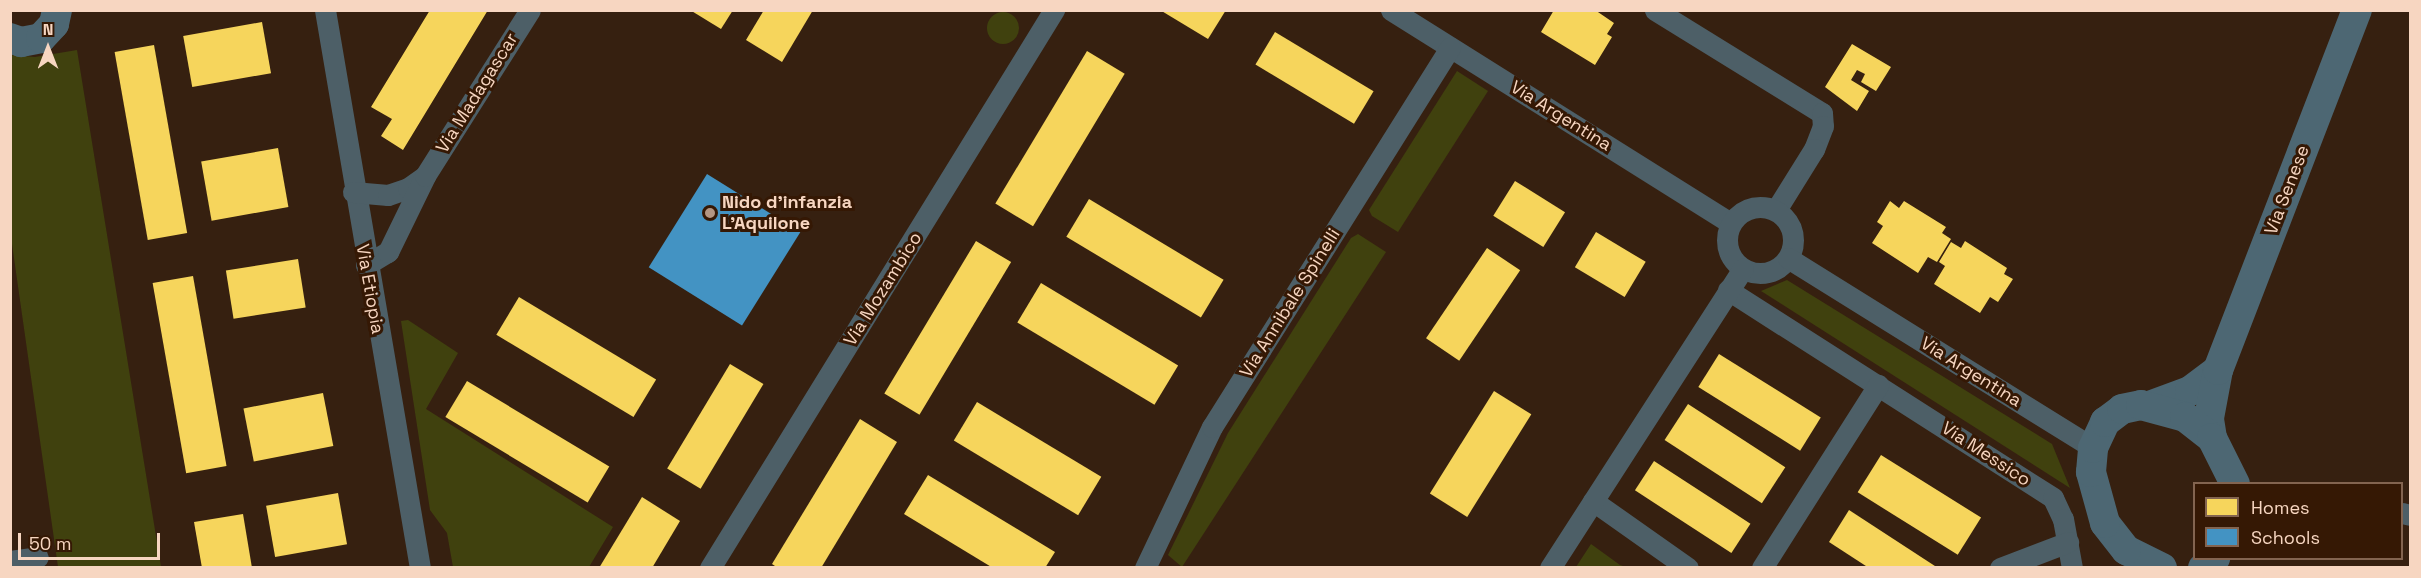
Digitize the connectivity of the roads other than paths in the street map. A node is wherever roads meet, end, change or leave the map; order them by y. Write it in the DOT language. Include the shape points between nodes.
graph roads {
  1 [pos="325,10"];
  2 [pos="530,10"];
  3 [pos="1054,10"];
  4 [pos="1391,10"];
  5 [pos="1655,10"];
  6 [pos="2357,10"];
  7 [pos="59,12"];
  8 [pos="10,38"];
  9 [pos="1450,47"];
  10 [pos="425,176"];
  11 [pos="353,192"];
  12 [pos="1776,210"];
  13 [pos="1731,223"];
  14 [pos="1788,258"];
  15 [pos="366,265"];
  16 [pos="1743,269"];
  17 [pos="1728,290"];
  18 [pos="2217,370"];
  19 [pos="1878,385"];
  20 [pos="2149,406"];
  21 [pos="2212,438"];
  22 [pos="2093,448"];
  23 [pos="2240,481"];
  24 [pos="1593,501"];
  25 [pos="2068,542"];
  26 [pos="38,557"];
  27 [pos="2128,559"];
  28 [pos="10,561"];
  29 [pos="420,567"];
  30 [pos="710,567"];
  31 [pos="1144,567"];
  32 [pos="1550,567"];
  33 [pos="1688,567"];
  34 [pos="1762,567"];
  35 [pos="2000,567"];
  36 [pos="2072,567"];
  37 [pos="2162,567"];
  1 -- 11 [label="street, Via Etiopia"];
  2 -- 10 [label="street, Via Madagascar"];
  3 -- 30 [label="street, Via Mozambico"];
  4 -- 9 [label="street, Via Argentina"];
  5 -- 12 [label="street" via="1822,113 1823,126 1814,149"];
  6 -- 18 [label="main road, Via Senese"];
  7 -- 8 [label="main road" via="49,32 41,38 21,42"];
  9 -- 13 [label="street, Via Argentina"];
  9 -- 31 [label="street, Via Annibale Spinelli" via="1212,427"];
  10 -- 11 [label="street, Via Madagascar" via="388,195"];
  10 -- 15 [label="street, Via Madagascar" via="388,252"];
  11 -- 15 [label="street, Via Etiopia"];
  12 -- 13 [label="street" via="1750,207"];
  12 -- 14 [label="street" via="1792,231"];
  13 -- 16 [label="street" via="1726,243"];
  14 -- 16 [label="street" via="1773,271 1752,273"];
  14 -- 22 [label="street, Via Argentina"];
  15 -- 29 [label="street, Via Etiopia"];
  16 -- 17 [label="street"];
  17 -- 19 [label="street, Via Messico"];
  17 -- 24 [label="street"];
  18 -- 20 [label="main road" via="2190,391"];
  18 -- 21 [label="main road, Via Senese" via="2209,418"];
  19 -- 25 [label="street, Via Messico" via="2053,498"];
  19 -- 34 [label="street"];
  20 -- 21 [label="main road" via="2185,417"];
  20 -- 22 [label="main road" via="2122,409 2105,422"];
  21 -- 23 [label="main road"];
  22 -- 27 [label="main road" via="2091,472 2096,500 2105,523"];
  24 -- 32 [label="street"];
  24 -- 33 [label="street"];
  25 -- 35 [label="street"];
  25 -- 36 [label="street, Via Messico"];
  26 -- 28 [label="street"];
  27 -- 37 [label="main road"];
}
